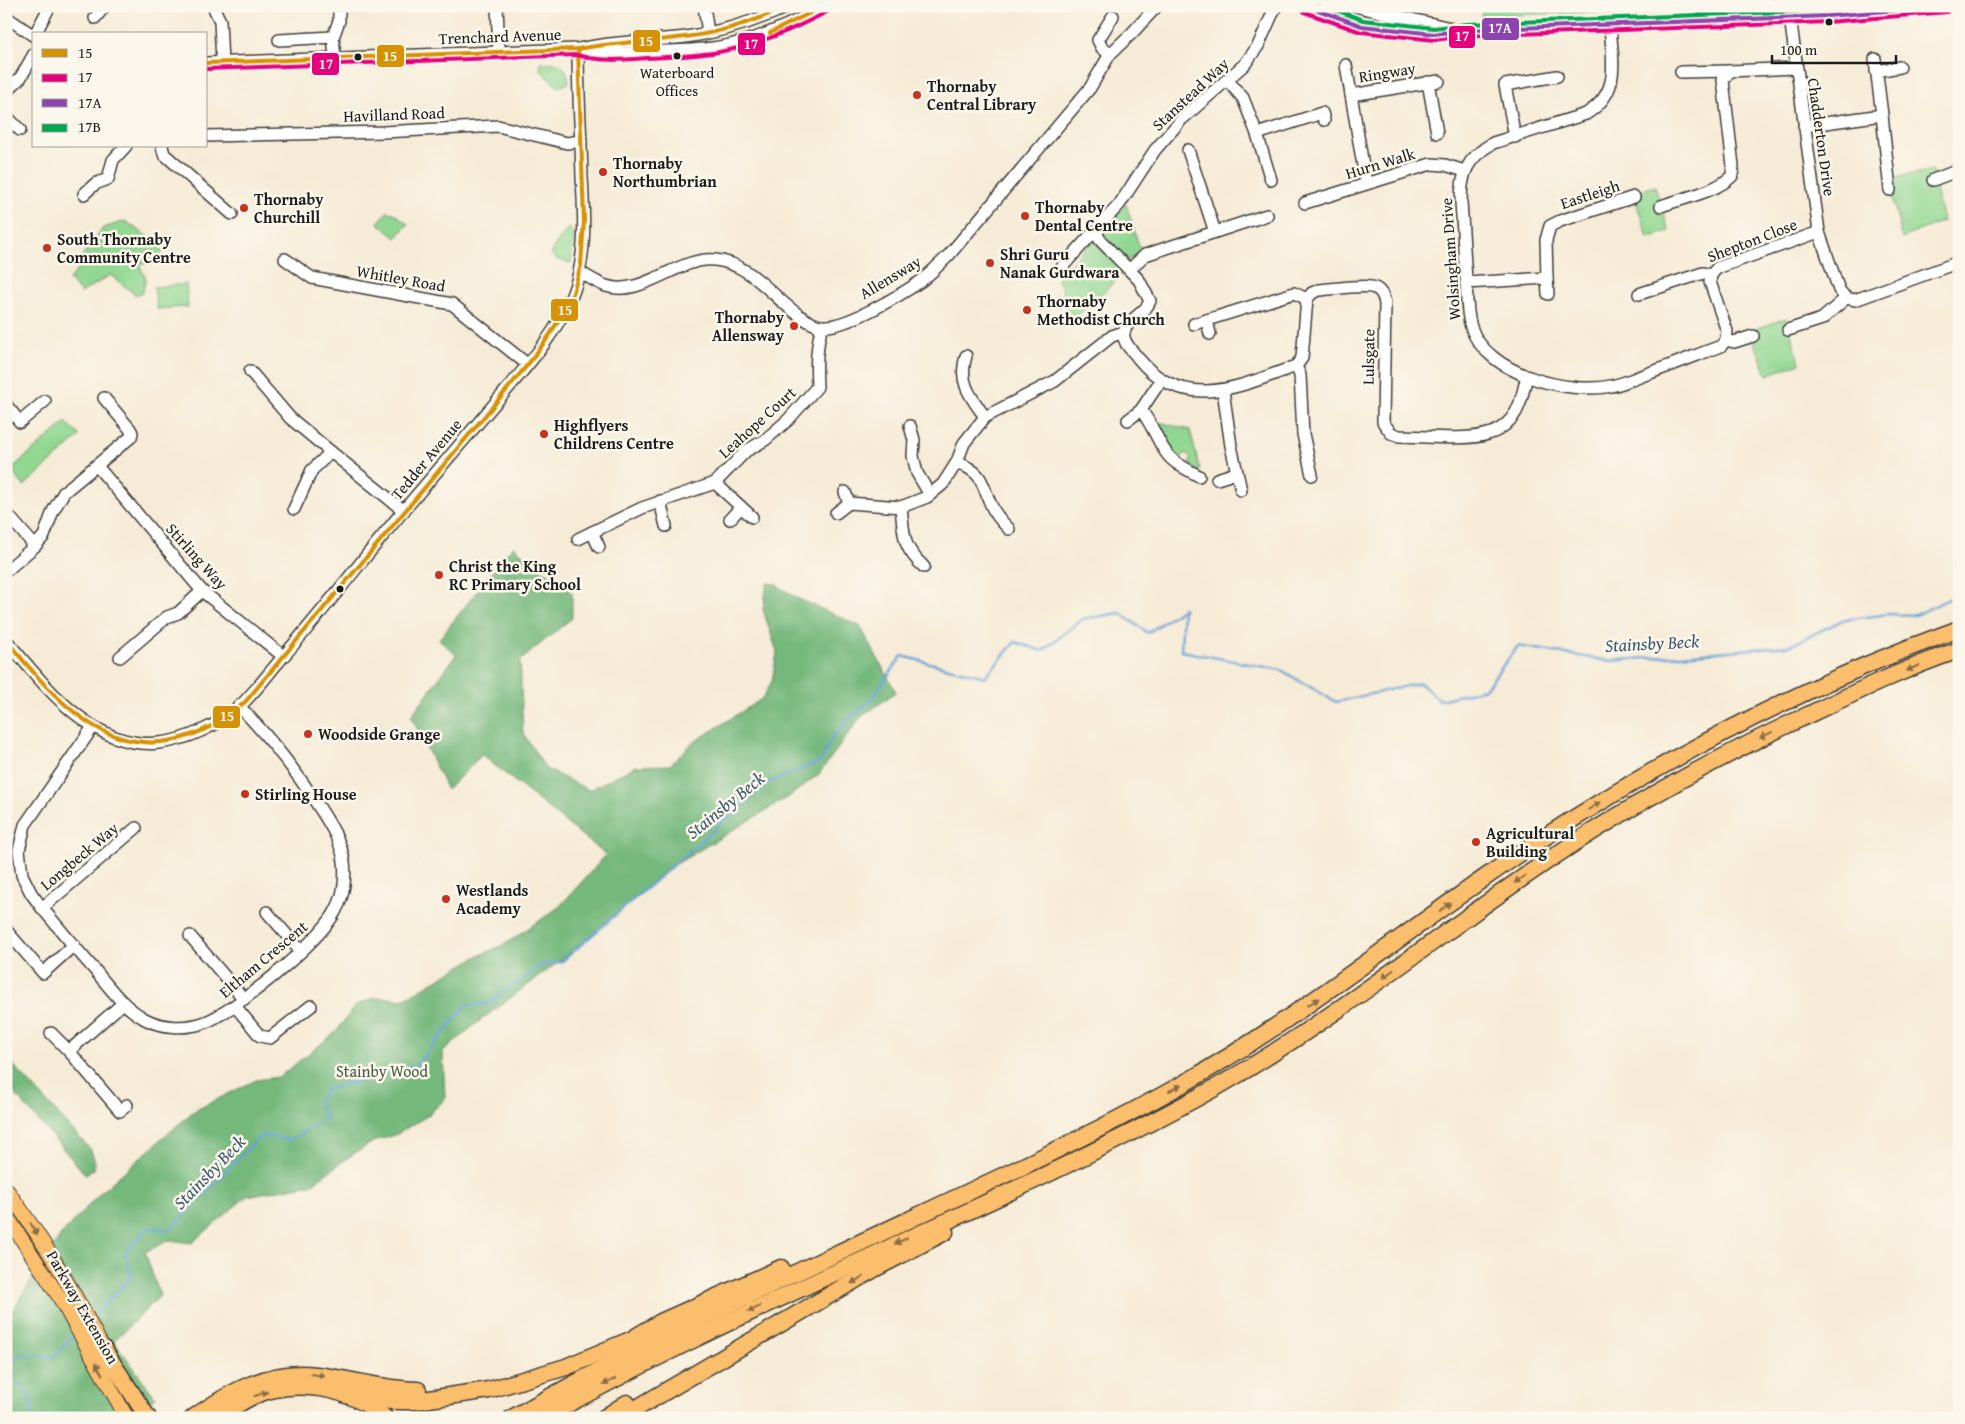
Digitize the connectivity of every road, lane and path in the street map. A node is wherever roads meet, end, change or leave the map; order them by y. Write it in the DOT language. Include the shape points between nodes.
graph roads {
  1 [pos="50,6"];
  2 [pos="105,6"];
  3 [pos="213,6"];
  4 [pos="339,6"];
  5 [pos="497,6"];
  6 [pos="704,6"];
  7 [pos="789,6"];
  8 [pos="824,6"];
  9 [pos="1157,6"];
  10 [pos="1276,6"];
  11 [pos="1306,6"];
  12 [pos="1354,6"];
  13 [pos="1946,6"];
  14 [pos="1864,10"];
  15 [pos="1114,16"];
  16 [pos="6,17"];
  17 [pos="1790,17"];
  18 [pos="95,18"];
  19 [pos="1610,25"];
  20 [pos="1461,30"];
  21 [pos="37,32"];
  22 [pos="32,33"];
  23 [pos="708,33"];
  24 [pos="333,37"];
  25 [pos="279,40"];
  26 [pos="643,46"];
  27 [pos="578,49"];
  28 [pos="499,52"];
  29 [pos="1110,54"];
  30 [pos="32,58"];
  31 [pos="335,58"];
  32 [pos="1875,58"];
  33 [pos="222,62"];
  34 [pos="208,63"];
  35 [pos="1346,65"];
  36 [pos="1900,67"];
  37 [pos="1796,68"];
  38 [pos="1730,71"];
  39 [pos="1876,71"];
  40 [pos="1681,72"];
  41 [pos="1557,76"];
  42 [pos="1228,81"];
  43 [pos="6,92"];
  44 [pos="1351,95"];
  45 [pos="1882,115"];
  46 [pos="6,116"];
  47 [pos="1324,120"];
  48 [pos="1804,126"];
  49 [pos="20,130"];
  50 [pos="1437,133"];
  51 [pos="1257,134"];
  52 [pos="208,136"];
  53 [pos="1515,137"];
  54 [pos="581,141"];
  55 [pos="124,148"];
  56 [pos="162,148"];
  57 [pos="1188,150"];
  58 [pos="1959,170"];
  59 [pos="1465,171"];
  60 [pos="1271,180"];
  61 [pos="1933,180"];
  62 [pos="1366,184"];
  63 [pos="1890,190"];
  64 [pos="84,194"];
  65 [pos="1634,197"];
  66 [pos="1305,203"];
  67 [pos="1661,206"];
  68 [pos="232,214"];
  69 [pos="1267,215"];
  70 [pos="1215,232"];
  71 [pos="1819,232"];
  72 [pos="1097,234"];
  73 [pos="286,258"];
  74 [pos="1959,262"];
  75 [pos="1062,267"];
  76 [pos="1130,269"];
  77 [pos="580,272"];
  78 [pos="1712,275"];
  79 [pos="1547,278"];
  80 [pos="1466,283"];
  81 [pos="1548,294"];
  82 [pos="1639,294"];
  83 [pos="1846,298"];
  84 [pos="1307,299"];
  85 [pos="1207,320"];
  86 [pos="1194,324"];
  87 [pos="822,326"];
  88 [pos="1788,330"];
  89 [pos="1124,332"];
  90 [pos="1210,334"];
  91 [pos="1753,336"];
  92 [pos="1726,340"];
  93 [pos="966,356"];
  94 [pos="527,364"];
  95 [pos="1296,366"];
  96 [pos="250,372"];
  97 [pos="1527,376"];
  98 [pos="1161,380"];
  99 [pos="1223,390"];
  100 [pos="104,398"];
  101 [pos="45,401"];
  102 [pos="6,405"];
  103 [pos="1140,410"];
  104 [pos="984,416"];
  105 [pos="1128,420"];
  106 [pos="910,426"];
  107 [pos="331,452"];
  108 [pos="1189,456"];
  109 [pos="957,462"];
  110 [pos="97,466"];
  111 [pos="1182,466"];
  112 [pos="1314,466"];
  113 [pos="1236,473"];
  114 [pos="1200,476"];
  115 [pos="1217,479"];
  116 [pos="715,483"];
  117 [pos="1241,490"];
  118 [pos="930,495"];
  119 [pos="660,501"];
  120 [pos="741,507"];
  121 [pos="901,507"];
  122 [pos="294,509"];
  123 [pos="1008,510"];
  124 [pos="404,511"];
  125 [pos="836,512"];
  126 [pos="6,513"];
  127 [pos="752,517"];
  128 [pos="997,517"];
  129 [pos="730,519"];
  130 [pos="666,526"];
  131 [pos="1009,529"];
  132 [pos="592,532"];
  133 [pos="578,540"];
  134 [pos="35,546"];
  135 [pos="599,548"];
  136 [pos="924,567"];
  137 [pos="6,571"];
  138 [pos="202,591"];
  139 [pos="1959,629"];
  140 [pos="8,645"];
  141 [pos="1959,650"];
  142 [pos="120,656"];
  143 [pos="283,656"];
  144 [pos="239,706"];
  145 [pos="93,727"];
  146 [pos="136,828"];
  147 [pos="42,908"];
  148 [pos="267,912"];
  149 [pos="6,930"];
  150 [pos="190,936"];
  151 [pos="74,945"];
  152 [pos="301,951"];
  153 [pos="244,999"];
  154 [pos="123,1003"];
  155 [pos="235,1006"];
  156 [pos="311,1006"];
  157 [pos="51,1033"];
  158 [pos="68,1051"];
  159 [pos="1213,1089"];
  160 [pos="127,1105"];
  161 [pos="1132,1111"];
  162 [pos="6,1189"];
  163 [pos="6,1216"];
  164 [pos="768,1286"];
  165 [pos="66,1294"];
  166 [pos="637,1336"];
  167 [pos="97,1347"];
  168 [pos="732,1350"];
  169 [pos="566,1367"];
  170 [pos="346,1395"];
  171 [pos="127,1418"];
  172 [pos="138,1418"];
  173 [pos="148,1418"];
  174 [pos="193,1418"];
  175 [pos="219,1418"];
  176 [pos="385,1418"];
  177 [pos="512,1418"];
  178 [pos="543,1418"];
  179 [pos="604,1418"];
  180 [pos="620,1418"];
  1 -- 21 [label="street"];
  2 -- 18 [label="street"];
  3 -- 33 [label="street" via="220,21"];
  4 -- 24 [label="street" via="339,21"];
  5 -- 28 [label="street"];
  6 -- 23 [label="street"];
  7 -- 23 [label="street, Trenchard Avenue" via="755,21"];
  8 -- 26 [label="street" via="773,32 734,44 692,50"];
  9 -- 29 [label="street, Allensway"];
  10 -- 42 [label="street, Stanstead Way" via="1258,46"];
  11 -- 20 [label="street" via="1362,26 1434,34"];
  12 -- 20 [label="street"];
  13 -- 14 [label="street"];
  14 -- 17 [label="street"];
  15 -- 29 [label="street" via="1098,40"];
  16 -- 22 [label="street"];
  17 -- 19 [label="street"];
  17 -- 37 [label="street, Chadderton Drive"];
  19 -- 20 [label="street"];
  19 -- 53 [label="street, Wolsingham Drive" via="1613,75 1609,94 1586,114"];
  23 -- 26 [label="street, Trenchard Avenue"];
  24 -- 25 [label="street"];
  24 -- 31 [label="street"];
  26 -- 27 [label="street, Trenchard Avenue" via="600,44"];
  27 -- 28 [label="street, Trenchard Avenue"];
  27 -- 54 [label="street, Tedder Avenue"];
  28 -- 31 [label="street, Trenchard Avenue"];
  29 -- 87 [label="street, Allensway" via="1086,92 934,270 909,289 852,319"];
  30 -- 43 [label="street" via="22,77"];
  31 -- 33 [label="street, Trenchard Avenue"];
  32 -- 39 [label="street"];
  33 -- 34 [label="street, Trenchard Avenue"];
  35 -- 44 [label="street, Ringway"];
  36 -- 39 [label="street"];
  37 -- 38 [label="street"];
  37 -- 48 [label="street, Chadderton Drive"];
  38 -- 40 [label="street"];
  38 -- 67 [label="street" via="1723,80 1732,176 1716,187"];
  39 -- 45 [label="street"];
  41 -- 53 [label="street" via="1505,85"];
  42 -- 51 [label="street" via="1242,98"];
  42 -- 72 [label="street, Stanstead Way" via="1182,119 1155,150 1119,205 1099,226"];
  44 -- 50 [label="street, Ringway" via="1433,82"];
  44 -- 62 [label="street, Ringway"];
  45 -- 48 [label="street"];
  45 -- 63 [label="street"];
  46 -- 49 [label="street"];
  47 -- 51 [label="street" via="1322,113"];
  48 -- 71 [label="street, Chadderton Drive"];
  51 -- 60 [label="street"];
  52 -- 54 [label="street, Havilland Road" via="498,126 567,143"];
  53 -- 59 [label="street, Wolsingham Drive" via="1481,150"];
  54 -- 77 [label="street, Tedder Avenue" via="584,216"];
  55 -- 64 [label="street" via="113,160 108,179 95,184"];
  56 -- 68 [label="street" via="164,154"];
  57 -- 70 [label="street"];
  58 -- 61 [label="street"];
  59 -- 62 [label="street, Hurn Walk" via="1431,164"];
  59 -- 80 [label="street, Wolsingham Drive" via="1461,186"];
  62 -- 66 [label="street, Hurn Walk"];
  65 -- 79 [label="street, Eastleigh" via="1550,226 1546,240"];
  69 -- 70 [label="street"];
  70 -- 76 [label="street" via="1145,255"];
  71 -- 78 [label="street, Shepton Close" via="1717,268"];
  71 -- 83 [label="street, Chadderton Drive" via="1840,290"];
  72 -- 75 [label="street, Stanstead Way" via="1090,236"];
  72 -- 76 [label="street"];
  73 -- 94 [label="street, Whitley Road" via="312,278 452,304"];
  74 -- 83 [label="street" via="1855,300"];
  76 -- 89 [label="street" via="1150,301"];
  77 -- 87 [label="street" via="617,288 646,282 704,260 726,262 749,273 800,316"];
  77 -- 94 [label="street, Tedder Avenue" via="552,334"];
  78 -- 82 [label="street, Shepton Close" via="1702,273"];
  78 -- 92 [label="street" via="1710,282 1728,332"];
  79 -- 80 [label="street"];
  79 -- 81 [label="street, Eastleigh"];
  80 -- 97 [label="street, Wolsingham Drive" via="1467,309 1479,344 1487,354 1508,368"];
  83 -- 88 [label="street" via="1822,319"];
  84 -- 85 [label="street, Lulsgate" via="1294,294"];
  84 -- 95 [label="street" via="1302,358"];
  84 -- 97 [label="street, Lulsgate" via="1319,290 1371,286 1384,296 1383,422 1391,433 1398,436 1488,435 1512,418"];
  85 -- 86 [label="street, Lulsgate"];
  85 -- 90 [label="street"];
  87 -- 116 [label="street, Leahope Court" via="815,361 817,387 788,420 746,451"];
  89 -- 98 [label="street" via="1124,341 1148,371"];
  89 -- 104 [label="street" via="1112,336 1055,381"];
  91 -- 92 [label="street, Wolsingham Drive" via="1734,342"];
  92 -- 97 [label="street, Wolsingham Drive" via="1722,346 1613,386 1571,387"];
  93 -- 104 [label="street" via="957,369 968,394"];
  94 -- 124 [label="street, Tedder Avenue"];
  95 -- 99 [label="street"];
  95 -- 112 [label="street" via="1300,376 1303,434"];
  96 -- 107 [label="street" via="290,418"];
  98 -- 99 [label="street" via="1184,390 1206,393"];
  98 -- 103 [label="street"];
  99 -- 113 [label="street"];
  100 -- 110 [label="street" via="132,433"];
  101 -- 102 [label="street" via="20,422"];
  103 -- 105 [label="street"];
  103 -- 111 [label="street" via="1168,455"];
  104 -- 109 [label="street" via="964,443"];
  106 -- 118 [label="street" via="920,439 913,456 917,473"];
  107 -- 122 [label="street" via="312,470"];
  107 -- 124 [label="street"];
  108 -- 111 [label="street"];
  109 -- 118 [label="street" via="944,484"];
  109 -- 128 [label="street" via="972,468 983,482"];
  110 -- 134 [label="street" via="64,492 53,510 44,536"];
  110 -- 138 [label="street, Stirling Way"];
  111 -- 114 [label="street"];
  113 -- 115 [label="street"];
  113 -- 117 [label="street"];
  116 -- 119 [label="street, Leahope Court"];
  116 -- 120 [label="street"];
  118 -- 121 [label="street"];
  119 -- 130 [label="street"];
  119 -- 132 [label="street, Leahope Court"];
  120 -- 127 [label="street"];
  120 -- 129 [label="street"];
  121 -- 125 [label="street" via="847,497"];
  121 -- 136 [label="street" via="904,536 912,556"];
  123 -- 128 [label="street"];
  124 -- 143 [label="street, Tedder Avenue" via="318,618"];
  126 -- 134 [label="street"];
  128 -- 131 [label="street"];
  132 -- 133 [label="street, Leahope Court"];
  132 -- 135 [label="street"];
  134 -- 137 [label="street"];
  138 -- 142 [label="street"];
  138 -- 143 [label="street, Stirling Way"];
  161 -- 139 [label="highway, one-way" via="1181,1085 1320,998 1477,884 1604,800 1734,728 1838,677"];
  140 -- 145 [label="street, Tedder Avenue" via="55,696"];
  141 -- 159 [label="highway, one-way" via="1853,693 1727,754 1641,802 1539,866 1301,1035"];
  143 -- 144 [label="street, Tedder Avenue"];
  144 -- 145 [label="street, Tedder Avenue" via="215,724 186,738 157,744 134,742"];
  144 -- 152 [label="street, Eltham Crescent" via="298,774 337,836 344,861 344,891 336,912 323,931"];
  145 -- 147 [label="street, Eltham Crescent" via="25,825 19,850 22,875"];
  146 -- 147 [label="street, Longbeck Way"];
  147 -- 151 [label="street, Eltham Crescent"];
  148 -- 152 [label="street"];
  149 -- 151 [label="street" via="43,973"];
  150 -- 153 [label="street"];
  151 -- 154 [label="street, Eltham Crescent"];
  152 -- 153 [label="street, Eltham Crescent"];
  153 -- 155 [label="street, Eltham Crescent"];
  154 -- 155 [label="street, Eltham Crescent" via="145,1019 167,1026 187,1027 218,1017"];
  154 -- 158 [label="street"];
  155 -- 156 [label="street" via="260,1036 270,1038"];
  157 -- 158 [label="street"];
  158 -- 160 [label="street" via="120,1112"];
  159 -- 168 [label="highway, one-way" via="1165,1124 1120,1149 935,1237"];
  159 -- 178 [label="highway, one-way" via="1116,1140 663,1354"];
  161 -- 164 [label="highway" via="1023,1167"];
  161 -- 166 [label="highway" via="661,1322"];
  162 -- 165 [label="main road, Parkway Extension, one-way" via="30,1222"];
  163 -- 165 [label="main road, Parkway Extension"];
  164 -- 166 [label="highway"];
  164 -- 177 [label="highway" via="684,1326"];
  165 -- 167 [label="main road, Parkway Extension"];
  166 -- 169 [label="highway"];
  171 -- 167 [label="main road, Parkway Extension, one-way"];
  167 -- 172 [label="main road, Parkway Extension"];
  167 -- 173 [label="highway"];
  168 -- 179 [label="highway" via="660,1385"];
  168 -- 180 [label="highway"];
  169 -- 170 [label="highway" via="489,1390 445,1397 391,1401"];
  174 -- 169 [label="highway, one-way" via="255,1382 294,1374 316,1374 401,1390 433,1390"];
  175 -- 170 [label="highway, one-way" via="256,1395 282,1388 304,1386"];
  170 -- 176 [label="highway" via="363,1402"];
}
